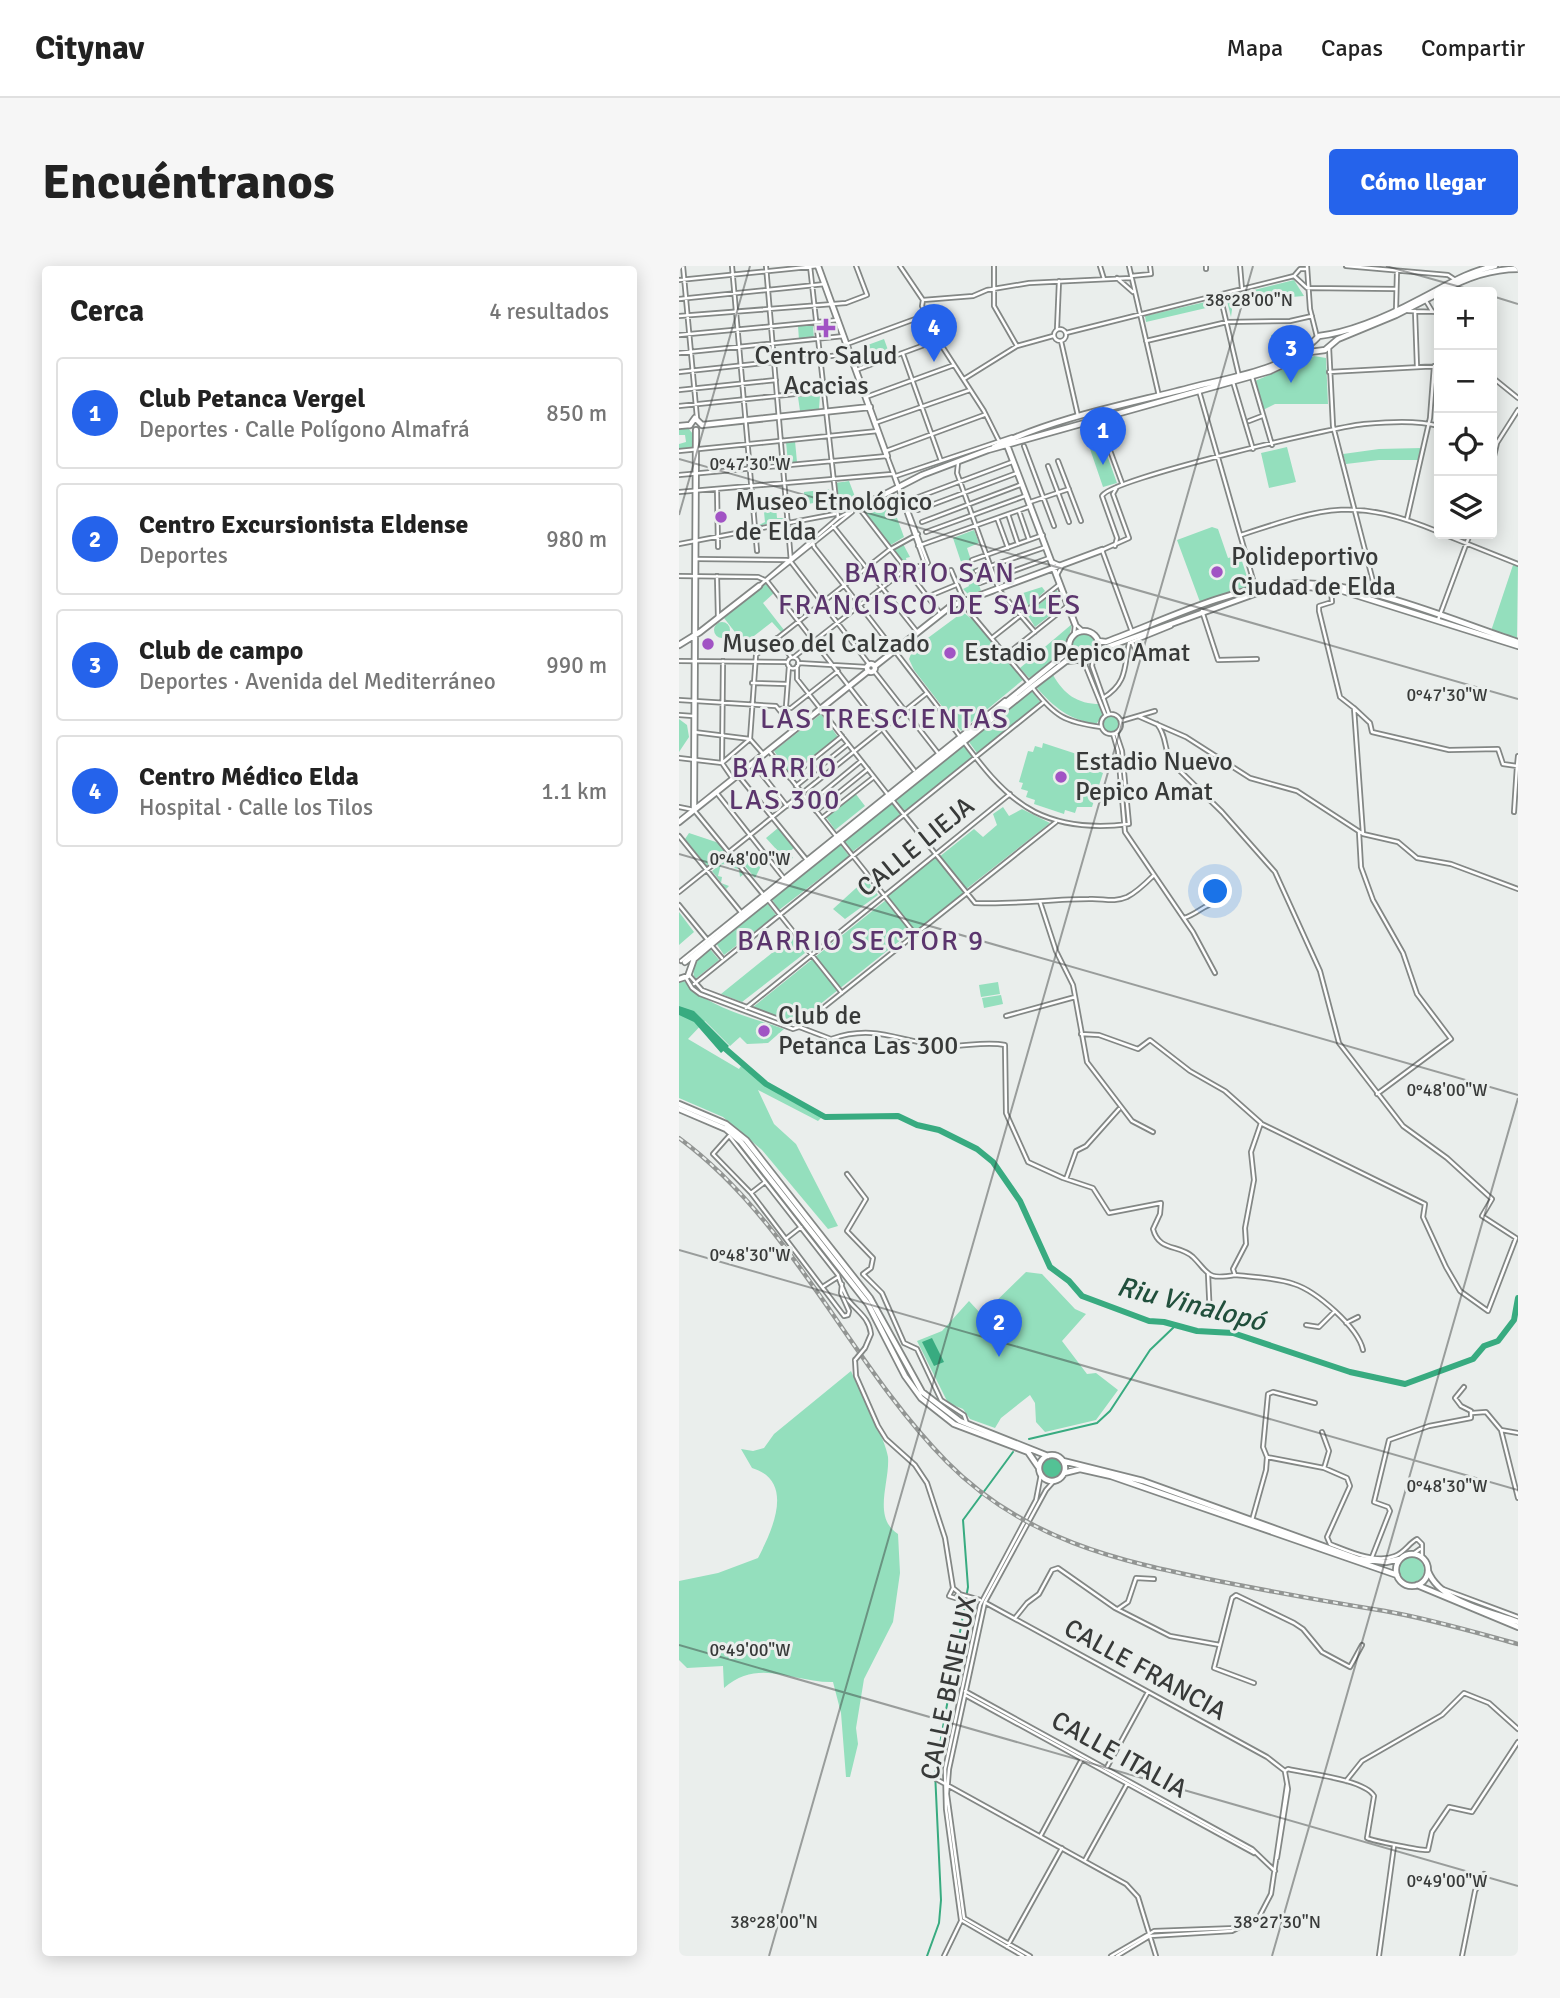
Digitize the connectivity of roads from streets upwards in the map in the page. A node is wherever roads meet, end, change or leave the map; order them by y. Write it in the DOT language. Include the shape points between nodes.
graph roads {
  1 [pos="683,266"];
  2 [pos="732,266"];
  3 [pos="766,266"];
  4 [pos="818,266"];
  5 [pos="856,266"];
  6 [pos="900,266"];
  7 [pos="994,266"];
  8 [pos="1100,266"];
  9 [pos="1129,266"];
  10 [pos="1150,266"];
  11 [pos="1240,266"];
  12 [pos="1346,266"];
  13 [pos="1411,266"];
  14 [pos="1495,266"];
  15 [pos="810,267"];
  16 [pos="1307,267"];
  17 [pos="1471,269"];
  18 [pos="1518,269"];
  19 [pos="1397,271"];
  20 [pos="767,272"];
  21 [pos="1411,272"];
  22 [pos="733,275"];
  23 [pos="1443,275"];
  24 [pos="1294,276"];
  25 [pos="1131,277"];
  26 [pos="1117,278"];
  27 [pos="1104,279"];
  28 [pos="1454,279"];
  29 [pos="681,280"];
  30 [pos="1059,281"];
  31 [pos="1299,282"];
  32 [pos="1307,282"];
  33 [pos="825,285"];
  34 [pos="1444,285"];
  35 [pos="812,286"];
  36 [pos="1450,287"];
  37 [pos="1307,288"];
  38 [pos="993,289"];
  39 [pos="1242,289"];
  40 [pos="1396,289"];
  41 [pos="768,291"];
  42 [pos="734,294"];
  43 [pos="1135,294"];
  44 [pos="1220,295"];
  45 [pos="1434,296"];
  46 [pos="685,298"];
  47 [pos="679,299"];
  48 [pos="923,300"];
  49 [pos="1426,301"];
  50 [pos="832,303"];
  51 [pos="814,304"];
  52 [pos="770,308"];
  53 [pos="1395,310"];
  54 [pos="1406,311"];
  55 [pos="1415,311"];
  56 [pos="1434,311"];
  57 [pos="736,312"];
  58 [pos="1434,312"];
  59 [pos="926,315"];
  60 [pos="1140,315"];
  61 [pos="679,316"];
  62 [pos="687,316"];
  63 [pos="1312,316"];
  64 [pos="838,320"];
  65 [pos="1227,322"];
  66 [pos="815,323"];
  67 [pos="771,326"];
  68 [pos="1057,328"];
  69 [pos="738,329"];
  70 [pos="1317,330"];
  71 [pos="1066,333"];
  72 [pos="679,334"];
  73 [pos="689,334"];
  74 [pos="844,336"];
  75 [pos="1053,336"];
  76 [pos="1325,336"];
  77 [pos="817,340"];
  78 [pos="1316,340"];
  79 [pos="938,341"];
  80 [pos="1061,341"];
  81 [pos="1146,341"];
  82 [pos="773,344"];
  83 [pos="847,344"];
  84 [pos="1017,346"];
  85 [pos="1329,346"];
  86 [pos="739,347"];
  87 [pos="1321,350"];
  88 [pos="690,352"];
  89 [pos="679,353"];
  90 [pos="851,354"];
  91 [pos="903,354"];
  92 [pos="819,357"];
  93 [pos="1329,358"];
  94 [pos="775,362"];
  95 [pos="741,365"];
  96 [pos="954,365"];
  97 [pos="1417,366"];
  98 [pos="1434,366"];
  99 [pos="692,370"];
  100 [pos="856,370"];
  101 [pos="679,372"];
  102 [pos="1329,372"];
  103 [pos="1239,376"];
  104 [pos="1252,377"];
  105 [pos="964,379"];
  106 [pos="776,380"];
  107 [pos="912,380"];
  108 [pos="1497,381"];
  109 [pos="1233,382"];
  110 [pos="742,383"];
  111 [pos="862,387"];
  112 [pos="694,388"];
  113 [pos="1198,388"];
  114 [pos="679,390"];
  115 [pos="971,390"];
  116 [pos="823,391"];
  117 [pos="778,395"];
  118 [pos="1159,396"];
  119 [pos="866,397"];
  120 [pos="1518,398"];
  121 [pos="744,399"];
  122 [pos="695,404"];
  123 [pos="679,406"];
  124 [pos="870,407"];
  125 [pos="922,407"];
  126 [pos="1518,410"];
  127 [pos="825,412"];
  128 [pos="985,414"];
  129 [pos="1104,416"];
  130 [pos="1263,416"];
  131 [pos="779,417"];
  132 [pos="697,418"];
  133 [pos="1077,418"];
  134 [pos="1093,419"];
  135 [pos="745,421"];
  136 [pos="1249,421"];
  137 [pos="875,423"];
  138 [pos="1429,423"];
  139 [pos="1434,424"];
  140 [pos="690,425"];
  141 [pos="702,425"];
  142 [pos="679,426"];
  143 [pos="1101,426"];
  144 [pos="1334,429"];
  145 [pos="697,430"];
  146 [pos="878,431"];
  147 [pos="1032,432"];
  148 [pos="827,435"];
  149 [pos="932,435"];
  150 [pos="782,440"];
  151 [pos="1016,442"];
  152 [pos="1497,443"];
  153 [pos="747,444"];
  154 [pos="1006,444"];
  155 [pos="1272,445"];
  156 [pos="1024,446"];
  157 [pos="1254,449"];
  158 [pos="696,450"];
  159 [pos="679,451"];
  160 [pos="886,454"];
  161 [pos="1014,458"];
  162 [pos="1219,458"];
  163 [pos="830,461"];
  164 [pos="941,461"];
  165 [pos="959,461"];
  166 [pos="1058,461"];
  167 [pos="784,465"];
  168 [pos="946,466"];
  169 [pos="1048,466"];
  170 [pos="749,468"];
  171 [pos="1019,472"];
  172 [pos="696,473"];
  173 [pos="957,473"];
  174 [pos="891,474"];
  175 [pos="679,475"];
  176 [pos="896,476"];
  177 [pos="832,479"];
  178 [pos="960,481"];
  179 [pos="786,482"];
  180 [pos="1023,484"];
  181 [pos="1120,484"];
  182 [pos="750,486"];
  183 [pos="899,487"];
  184 [pos="717,489"];
  185 [pos="1069,489"];
  186 [pos="1106,490"];
  187 [pos="695,491"];
  188 [pos="679,492"];
  189 [pos="964,493"];
  190 [pos="1058,493"];
  191 [pos="1113,494"];
  192 [pos="1027,495"];
  193 [pos="1044,498"];
  194 [pos="913,499"];
  195 [pos="968,504"];
  196 [pos="1031,504"];
  197 [pos="859,508"];
  198 [pos="1355,508"];
  199 [pos="918,510"];
  200 [pos="1019,510"];
  201 [pos="1008,514"];
  202 [pos="972,515"];
  203 [pos="836,516"];
  204 [pos="997,518"];
  205 [pos="1407,519"];
  206 [pos="1081,521"];
  207 [pos="789,522"];
  208 [pos="922,522"];
  209 [pos="1069,522"];
  210 [pos="833,526"];
  211 [pos="976,526"];
  212 [pos="1054,526"];
  213 [pos="754,530"];
  214 [pos="1434,530"];
  215 [pos="926,532"];
  216 [pos="916,535"];
  217 [pos="1042,535"];
  218 [pos="1241,535"];
  219 [pos="718,536"];
  220 [pos="1117,538"];
  221 [pos="1457,539"];
  222 [pos="1468,539"];
  223 [pos="1029,540"];
  224 [pos="695,541"];
  225 [pos="813,542"];
  226 [pos="1124,542"];
  227 [pos="1467,543"];
  228 [pos="679,544"];
  229 [pos="1018,544"];
  230 [pos="920,545"];
  231 [pos="1047,546"];
  232 [pos="1115,546"];
  233 [pos="718,547"];
  234 [pos="791,547"];
  235 [pos="802,547"];
  236 [pos="1008,548"];
  237 [pos="889,550"];
  238 [pos="1102,550"];
  239 [pos="757,551"];
  240 [pos="987,555"];
  241 [pos="695,559"];
  242 [pos="790,559"];
  243 [pos="1051,559"];
  244 [pos="972,560"];
  245 [pos="1518,563"];
  246 [pos="991,566"];
  247 [pos="1062,566"];
  248 [pos="867,568"];
  249 [pos="1055,568"];
  250 [pos="951,570"];
  251 [pos="906,571"];
  252 [pos="976,571"];
  253 [pos="1057,575"];
  254 [pos="679,576"];
  255 [pos="695,576"];
  256 [pos="717,576"];
  257 [pos="995,578"];
  258 [pos="766,580"];
  259 [pos="980,583"];
  260 [pos="1060,584"];
  261 [pos="956,585"];
  262 [pos="759,586"];
  263 [pos="844,586"];
  264 [pos="881,587"];
  265 [pos="999,590"];
  266 [pos="1331,590"];
  267 [pos="1257,591"];
  268 [pos="926,598"];
  269 [pos="1375,598"];
  270 [pos="963,601"];
  271 [pos="822,604"];
  272 [pos="860,605"];
  273 [pos="1068,606"];
  274 [pos="1203,613"];
  275 [pos="941,614"];
  276 [pos="1021,615"];
  277 [pos="718,618"];
  278 [pos="1438,618"];
  279 [pos="798,621"];
  280 [pos="836,623"];
  281 [pos="1075,624"];
  282 [pos="1083,631"];
  283 [pos="1035,632"];
  284 [pos="918,633"];
  285 [pos="1074,634"];
  286 [pos="695,636"];
  287 [pos="1132,636"];
  288 [pos="777,638"];
  289 [pos="992,638"];
  290 [pos="814,640"];
  291 [pos="1098,641"];
  292 [pos="1518,644"];
  293 [pos="679,645"];
  294 [pos="1099,650"];
  295 [pos="895,651"];
  296 [pos="1069,651"];
  297 [pos="1136,652"];
  298 [pos="1006,655"];
  299 [pos="792,657"];
  300 [pos="1093,659"];
  301 [pos="1257,659"];
  302 [pos="1076,660"];
  303 [pos="679,661"];
  304 [pos="694,661"];
  305 [pos="723,661"];
  306 [pos="753,661"];
  307 [pos="1084,662"];
  308 [pos="788,664"];
  309 [pos="798,664"];
  310 [pos="833,664"];
  311 [pos="871,668"];
  312 [pos="838,671"];
  313 [pos="752,683"];
  314 [pos="787,684"];
  315 [pos="1030,684"];
  316 [pos="850,686"];
  317 [pos="927,693"];
  318 [pos="808,694"];
  319 [pos="1103,698"];
  320 [pos="679,700"];
  321 [pos="694,701"];
  322 [pos="1044,702"];
  323 [pos="723,703"];
  324 [pos="751,704"];
  325 [pos="786,706"];
  326 [pos="1354,708"];
  327 [pos="779,709"];
  328 [pos="821,709"];
  329 [pos="905,711"];
  330 [pos="1155,711"];
  331 [pos="1107,714"];
  332 [pos="679,715"];
  333 [pos="694,716"];
  334 [pos="1138,716"];
  335 [pos="1121,721"];
  336 [pos="1157,723"];
  337 [pos="1101,727"];
  338 [pos="883,728"];
  339 [pos="795,730"];
  340 [pos="694,732"];
  341 [pos="1114,733"];
  342 [pos="723,736"];
  343 [pos="842,736"];
  344 [pos="750,738"];
  345 [pos="962,738"];
  346 [pos="848,744"];
  347 [pos="769,751"];
  348 [pos="854,752"];
  349 [pos="938,753"];
  350 [pos="764,755"];
  351 [pos="1518,755"];
  352 [pos="977,756"];
  353 [pos="679,758"];
  354 [pos="694,760"];
  355 [pos="861,761"];
  356 [pos="722,763"];
  357 [pos="753,763"];
  358 [pos="1517,766"];
  359 [pos="868,769"];
  360 [pos="915,771"];
  361 [pos="738,775"];
  362 [pos="874,777"];
  363 [pos="790,778"];
  364 [pos="733,779"];
  365 [pos="796,786"];
  366 [pos="716,792"];
  367 [pos="803,794"];
  368 [pos="1010,794"];
  369 [pos="890,797"];
  370 [pos="810,803"];
  371 [pos="787,806"];
  372 [pos="679,807"];
  373 [pos="694,810"];
  374 [pos="816,811"];
  375 [pos="1514,812"];
  376 [pos="904,814"];
  377 [pos="773,818"];
  378 [pos="822,818"];
  379 [pos="1057,821"];
  380 [pos="679,822"];
  381 [pos="1127,824"];
  382 [pos="1361,833"];
  383 [pos="679,835"];
  384 [pos="751,835"];
  385 [pos="838,838"];
  386 [pos="729,852"];
  387 [pos="936,853"];
  388 [pos="853,856"];
  389 [pos="806,859"];
  390 [pos="707,870"];
  391 [pos="1153,876"];
  392 [pos="783,877"];
  393 [pos="1518,888"];
  394 [pos="679,892"];
  395 [pos="967,893"];
  396 [pos="883,895"];
  397 [pos="765,896"];
  398 [pos="1040,902"];
  399 [pos="1218,902"];
  400 [pos="679,905"];
  401 [pos="740,911"];
  402 [pos="779,914"];
  403 [pos="1184,918"];
  404 [pos="916,934"];
  405 [pos="706,939"];
  406 [pos="711,945"];
  407 [pos="811,954"];
  408 [pos="723,960"];
  409 [pos="682,962"];
  410 [pos="690,967"];
  411 [pos="1215,973"];
  412 [pos="683,978"];
  413 [pos="694,984"];
  414 [pos="842,993"];
  415 [pos="1075,997"];
  416 [pos="746,1008"];
  417 [pos="1006,1016"];
  418 [pos="799,1027"];
  419 [pos="1081,1034"];
  420 [pos="1377,1094"];
  421 [pos="679,1104"];
  422 [pos="1120,1108"];
  423 [pos="679,1109"];
  424 [pos="1261,1123"];
  425 [pos="1153,1132"];
  426 [pos="729,1134"];
  427 [pos="846,1174"];
  428 [pos="1066,1179"];
  429 [pos="765,1182"];
  430 [pos="751,1193"];
  431 [pos="801,1227"];
  432 [pos="787,1238"];
  433 [pos="839,1265"];
  434 [pos="1208,1275"];
  435 [pos="838,1276"];
  436 [pos="1235,1276"];
  437 [pos="843,1285"];
  438 [pos="854,1286"];
  439 [pos="823,1287"];
  440 [pos="846,1305"];
  441 [pos="840,1310"];
  442 [pos="1335,1311"];
  443 [pos="1210,1317"];
  444 [pos="1358,1317"];
  445 [pos="1346,1323"];
  446 [pos="1306,1325"];
  447 [pos="1363,1350"];
  448 [pos="1464,1387"];
  449 [pos="1315,1403"];
  450 [pos="1472,1413"];
  451 [pos="968,1425"];
  452 [pos="1501,1430"];
  453 [pos="1322,1432"];
  454 [pos="1518,1433"];
  455 [pos="1048,1456"];
  456 [pos="1267,1457"];
  457 [pos="1063,1461"];
  458 [pos="1324,1468"];
  459 [pos="1040,1471"];
  460 [pos="1064,1473"];
  461 [pos="1054,1481"];
  462 [pos="1518,1498"];
  463 [pos="1251,1520"];
  464 [pos="1422,1546"];
  465 [pos="1413,1554"];
  466 [pos="1371,1556"];
  467 [pos="1422,1558"];
  468 [pos="1400,1559"];
  469 [pos="1428,1571"];
  470 [pos="1397,1575"];
  471 [pos="1154,1579"];
  472 [pos="1417,1585"];
  473 [pos="953,1588"];
  474 [pos="959,1594"];
  475 [pos="984,1601"];
  476 [pos="1118,1609"];
  477 [pos="1016,1618"];
  478 [pos="1518,1622"];
  479 [pos="1362,1644"];
  480 [pos="1220,1645"];
  481 [pos="1254,1683"];
  482 [pos="1148,1692"];
  483 [pos="963,1693"];
  484 [pos="1518,1729"];
  485 [pos="1518,1742"];
  486 [pos="1082,1759"];
  487 [pos="1105,1770"];
  488 [pos="1285,1771"];
  489 [pos="931,1776"];
  490 [pos="1346,1781"];
  491 [pos="945,1782"];
  492 [pos="1126,1784"];
  493 [pos="1041,1835"];
  494 [pos="1394,1846"];
  495 [pos="1062,1848"];
  496 [pos="1257,1854"];
  497 [pos="1085,1860"];
  498 [pos="1275,1871"];
  499 [pos="1484,1874"];
  500 [pos="962,1919"];
  501 [pos="1149,1934"];
  502 [pos="1008,1946"];
  503 [pos="944,1956"];
  504 [pos="1023,1956"];
  505 [pos="1030,1956"];
  506 [pos="1111,1956"];
  507 [pos="1117,1956"];
  508 [pos="1156,1956"];
  509 [pos="1379,1956"];
  510 [pos="1462,1956"];
  1 -- 29 [label="street"];
  2 -- 22 [label="street"];
  3 -- 20 [label="street"];
  4 -- 15 [label="street"];
  4 -- 33 [label="street"];
  5 -- 50 [label="street" via="867,295"];
  6 -- 48 [label="street"];
  7 -- 38 [label="street"];
  8 -- 27 [label="street"];
  9 -- 25 [label="street"];
  10 -- 25 [label="street" via="1151,274"];
  11 -- 39 [label="street"];
  12 -- 19 [label="street"];
  13 -- 21 [label="street"];
  14 -- 17 [label="street"];
  15 -- 20 [label="street"];
  15 -- 35 [label="street"];
  16 -- 24 [label="street"];
  16 -- 32 [label="street"];
  17 -- 28 [label="street"];
  18 -- 36 [label="street" via="1484,273"];
  19 -- 21 [label="street"];
  19 -- 40 [label="street"];
  20 -- 22 [label="street"];
  20 -- 41 [label="street"];
  21 -- 23 [label="street"];
  22 -- 29 [label="street"];
  22 -- 42 [label="street"];
  23 -- 28 [label="street"];
  23 -- 34 [label="street"];
  24 -- 31 [label="street"];
  24 -- 39 [label="street"];
  25 -- 26 [label="street"];
  25 -- 43 [label="street"];
  26 -- 27 [label="street"];
  26 -- 43 [label="street"];
  27 -- 30 [label="street"];
  28 -- 34 [label="street"];
  29 -- 46 [label="street"];
  30 -- 38 [label="street"];
  30 -- 68 [label="street"];
  31 -- 32 [label="street"];
  31 -- 37 [label="street"];
  32 -- 37 [label="street"];
  33 -- 35 [label="street"];
  33 -- 50 [label="street"];
  34 -- 53 [label="street"];
  35 -- 41 [label="street"];
  35 -- 51 [label="street"];
  37 -- 40 [label="street"];
  37 -- 63 [label="street"];
  38 -- 48 [label="street" via="973,296"];
  38 -- 84 [label="street" via="994,306"];
  39 -- 44 [label="street"];
  40 -- 53 [label="street"];
  41 -- 42 [label="street"];
  41 -- 52 [label="street"];
  42 -- 46 [label="street"];
  42 -- 57 [label="street"];
  43 -- 60 [label="street"];
  44 -- 60 [label="street"];
  44 -- 65 [label="street"];
  45 -- 49 [label="street"];
  46 -- 47 [label="street"];
  46 -- 62 [label="street"];
  48 -- 59 [label="street"];
  49 -- 54 [label="street"];
  49 -- 56 [label="street"];
  50 -- 51 [label="street"];
  50 -- 64 [label="street"];
  51 -- 52 [label="street"];
  51 -- 66 [label="street"];
  52 -- 57 [label="street"];
  52 -- 67 [label="street"];
  53 -- 76 [label="street"];
  54 -- 55 [label="street"];
  54 -- 85 [label="street"];
  55 -- 58 [label="street"];
  55 -- 97 [label="street"];
  57 -- 62 [label="street"];
  57 -- 69 [label="street"];
  59 -- 79 [label="street"];
  59 -- 83 [label="street"];
  60 -- 71 [label="street"];
  60 -- 81 [label="street"];
  61 -- 62 [label="street"];
  62 -- 73 [label="street"];
  63 -- 65 [label="street"];
  63 -- 70 [label="street"];
  64 -- 66 [label="street"];
  64 -- 74 [label="street"];
  65 -- 81 [label="street"];
  65 -- 103 [label="street"];
  66 -- 67 [label="street"];
  66 -- 77 [label="street"];
  67 -- 69 [label="street"];
  67 -- 82 [label="street"];
  68 -- 71 [label="street"];
  68 -- 75 [label="street"];
  69 -- 73 [label="street"];
  69 -- 86 [label="street"];
  70 -- 76 [label="street"];
  70 -- 78 [label="street"];
  71 -- 80 [label="street"];
  72 -- 73 [label="street"];
  73 -- 88 [label="street"];
  74 -- 77 [label="street"];
  74 -- 83 [label="street"];
  75 -- 80 [label="street"];
  75 -- 84 [label="street"];
  76 -- 78 [label="street"];
  76 -- 85 [label="street"];
  77 -- 82 [label="street"];
  77 -- 92 [label="street"];
  78 -- 87 [label="street"];
  78 -- 103 [label="street" via="1271,366"];
  79 -- 91 [label="street"];
  79 -- 96 [label="street"];
  80 -- 133 [label="street"];
  81 -- 118 [label="street"];
  82 -- 86 [label="street"];
  82 -- 94 [label="street"];
  83 -- 90 [label="street"];
  84 -- 105 [label="street"];
  85 -- 87 [label="street"];
  85 -- 93 [label="street"];
  86 -- 88 [label="street"];
  86 -- 95 [label="street"];
  87 -- 93 [label="street"];
  87 -- 104 [label="street"];
  88 -- 89 [label="street"];
  88 -- 99 [label="street"];
  90 -- 92 [label="street"];
  90 -- 100 [label="street"];
  91 -- 100 [label="street"];
  91 -- 107 [label="street"];
  92 -- 94 [label="street"];
  92 -- 116 [label="street"];
  93 -- 102 [label="street"];
  94 -- 95 [label="street"];
  94 -- 106 [label="street"];
  95 -- 99 [label="street"];
  95 -- 110 [label="street"];
  96 -- 105 [label="street"];
  96 -- 107 [label="street"];
  97 -- 98 [label="street"];
  97 -- 102 [label="street"];
  98 -- 138 [label="street"];
  99 -- 101 [label="street"];
  99 -- 112 [label="street"];
  100 -- 111 [label="street"];
  102 -- 144 [label="street"];
  103 -- 113 [label="street"];
  104 -- 109 [label="street"];
  104 -- 130 [label="street"];
  105 -- 115 [label="street"];
  106 -- 110 [label="street"];
  106 -- 117 [label="street"];
  107 -- 119 [label="street"];
  107 -- 125 [label="street"];
  108 -- 120 [label="street"];
  109 -- 113 [label="street"];
  109 -- 157 [label="street"];
  110 -- 112 [label="street"];
  110 -- 121 [label="street"];
  111 -- 116 [label="street"];
  111 -- 119 [label="street"];
  112 -- 114 [label="street"];
  112 -- 122 [label="street"];
  113 -- 118 [label="street"];
  113 -- 129 [label="street"];
  113 -- 162 [label="street"];
  115 -- 125 [label="street"];
  115 -- 128 [label="street"];
  116 -- 117 [label="street"];
  116 -- 127 [label="street"];
  117 -- 121 [label="street"];
  117 -- 131 [label="street"];
  118 -- 133 [label="street"];
  119 -- 124 [label="street"];
  121 -- 122 [label="street"];
  121 -- 135 [label="street"];
  122 -- 123 [label="street"];
  122 -- 132 [label="street"];
  124 -- 127 [label="street"];
  124 -- 137 [label="street"];
  125 -- 137 [label="street"];
  125 -- 149 [label="street"];
  126 -- 152 [label="street"];
  127 -- 131 [label="street"];
  127 -- 148 [label="street"];
  128 -- 149 [label="street"];
  128 -- 154 [label="street"];
  129 -- 134 [label="street"];
  129 -- 143 [label="street"];
  130 -- 136 [label="street"];
  130 -- 155 [label="street"];
  131 -- 135 [label="street"];
  131 -- 150 [label="street"];
  132 -- 140 [label="street"];
  132 -- 141 [label="street"];
  133 -- 147 [label="street"];
  134 -- 143 [label="street"];
  134 -- 151 [label="street"];
  135 -- 141 [label="street"];
  135 -- 153 [label="street"];
  137 -- 146 [label="street"];
  138 -- 139 [label="street"];
  138 -- 144 [label="street"];
  138 -- 205 [label="street"];
  140 -- 142 [label="street"];
  140 -- 145 [label="street"];
  141 -- 145 [label="street"];
  143 -- 181 [label="street"];
  144 -- 155 [label="street"];
  144 -- 198 [label="street"];
  145 -- 158 [label="street"];
  146 -- 148 [label="street"];
  146 -- 160 [label="street"];
  147 -- 154 [label="street"];
  147 -- 154 [label="street"];
  148 -- 150 [label="street"];
  148 -- 163 [label="street"];
  149 -- 160 [label="street"];
  149 -- 164 [label="street"];
  150 -- 153 [label="street"];
  150 -- 167 [label="street"];
  151 -- 154 [label="street"];
  151 -- 161 [label="street"];
  153 -- 158 [label="street"];
  153 -- 170 [label="street"];
  154 -- 161 [label="street"];
  154 -- 164 [label="street"];
  154 -- 165 [label="street"];
  155 -- 157 [label="street"];
  156 -- 193 [label="street"];
  157 -- 162 [label="street"];
  158 -- 159 [label="street"];
  158 -- 172 [label="street"];
  160 -- 163 [label="street"];
  160 -- 174 [label="street"];
  160 -- 176 [label="street"];
  161 -- 171 [label="street"];
  161 -- 178 [label="street"];
  162 -- 181 [label="street"];
  162 -- 218 [label="street"];
  163 -- 167 [label="street"];
  163 -- 177 [label="street"];
  164 -- 176 [label="street"];
  165 -- 168 [label="street"];
  165 -- 173 [label="street"];
  166 -- 185 [label="street"];
  167 -- 170 [label="street"];
  167 -- 179 [label="street"];
  168 -- 173 [label="street"];
  168 -- 183 [label="street"];
  169 -- 190 [label="street"];
  170 -- 172 [label="street"];
  170 -- 182 [label="street"];
  171 -- 180 [label="street"];
  171 -- 189 [label="street"];
  172 -- 175 [label="street"];
  172 -- 187 [label="street"];
  173 -- 178 [label="street"];
  174 -- 177 [label="street"];
  174 -- 183 [label="street"];
  176 -- 183 [label="street"];
  177 -- 179 [label="street"];
  177 -- 203 [label="street"];
  178 -- 189 [label="street"];
  178 -- 194 [label="street"];
  179 -- 182 [label="street"];
  179 -- 207 [label="street"];
  180 -- 192 [label="street"];
  180 -- 195 [label="street"];
  181 -- 186 [label="street"];
  181 -- 191 [label="street"];
  182 -- 184 [label="street"];
  182 -- 213 [label="street"];
  183 -- 197 [label="street"];
  183 -- 216 [label="street"];
  184 -- 187 [label="street"];
  184 -- 219 [label="street"];
  185 -- 190 [label="street"];
  185 -- 206 [label="street"];
  186 -- 191 [label="street"];
  186 -- 220 [label="street" via="1103,496"];
  187 -- 188 [label="street"];
  187 -- 224 [label="street"];
  189 -- 195 [label="street"];
  189 -- 199 [label="street"];
  190 -- 193 [label="street"];
  190 -- 209 [label="street"];
  191 -- 226 [label="street" via="1129,534"];
  192 -- 196 [label="street"];
  192 -- 202 [label="street"];
  193 -- 196 [label="street"];
  193 -- 212 [label="street"];
  195 -- 202 [label="street"];
  195 -- 208 [label="street"];
  196 -- 200 [label="street"];
  196 -- 217 [label="street"];
  197 -- 203 [label="street"];
  197 -- 210 [label="street"];
  197 -- 237 [label="street"];
  198 -- 205 [label="street"];
  198 -- 218 [label="street" via="1321,511"];
  198 -- 269 [label="street" via="1377,589"];
  200 -- 201 [label="street"];
  200 -- 223 [label="street"];
  201 -- 204 [label="street"];
  201 -- 229 [label="street"];
  202 -- 211 [label="street"];
  202 -- 215 [label="street"];
  203 -- 207 [label="street"];
  203 -- 235 [label="street"];
  204 -- 211 [label="street"];
  204 -- 236 [label="street"];
  205 -- 214 [label="street"];
  207 -- 213 [label="street"];
  207 -- 234 [label="street"];
  210 -- 225 [label="street"];
  210 -- 248 [label="street"];
  211 -- 230 [label="street"];
  211 -- 240 [label="street"];
  213 -- 219 [label="street"];
  213 -- 239 [label="street"];
  216 -- 230 [label="street"];
  216 -- 237 [label="street"];
  217 -- 223 [label="street"];
  217 -- 231 [label="street"];
  218 -- 267 [label="street"];
  219 -- 224 [label="street"];
  219 -- 233 [label="street"];
  220 -- 226 [label="street"];
  220 -- 232 [label="street"];
  221 -- 227 [label="street"];
  222 -- 227 [label="street"];
  223 -- 229 [label="street"];
  224 -- 228 [label="street"];
  224 -- 241 [label="street"];
  225 -- 242 [label="street"];
  225 -- 263 [label="street"];
  226 -- 232 [label="street"];
  227 -- 245 [label="street"];
  227 -- 278 [label="street"];
  229 -- 236 [label="street"];
  230 -- 251 [label="street" via="926,563"];
  231 -- 243 [label="street"];
  231 -- 246 [label="street"];
  232 -- 238 [label="street"];
  234 -- 235 [label="street"];
  234 -- 242 [label="street"];
  235 -- 242 [label="street"];
  236 -- 240 [label="street"];
  237 -- 248 [label="street"];
  237 -- 251 [label="street"];
  238 -- 247 [label="street"];
  238 -- 287 [label="street"];
  240 -- 244 [label="street"];
  240 -- 246 [label="street"];
  241 -- 242 [label="street"];
  241 -- 255 [label="street"];
  242 -- 258 [label="street"];
  242 -- 271 [label="street"];
  243 -- 247 [label="street"];
  243 -- 249 [label="street"];
  243 -- 257 [label="street"];
  246 -- 252 [label="street"];
  246 -- 257 [label="street"];
  247 -- 249 [label="street"];
  247 -- 253 [label="street"];
  248 -- 263 [label="street"];
  248 -- 264 [label="street"];
  249 -- 253 [label="street"];
  249 -- 265 [label="street"];
  250 -- 261 [label="street"];
  251 -- 264 [label="street"];
  251 -- 268 [label="street"];
  253 -- 260 [label="street"];
  254 -- 255 [label="street"];
  255 -- 256 [label="street"];
  255 -- 286 [label="street"];
  256 -- 258 [label="street"];
  256 -- 277 [label="street"];
  257 -- 259 [label="street"];
  257 -- 265 [label="street"];
  258 -- 262 [label="street"];
  258 -- 279 [label="street"];
  260 -- 273 [label="street"];
  260 -- 276 [label="street"];
  261 -- 268 [label="street"];
  261 -- 270 [label="street"];
  262 -- 277 [label="street"];
  263 -- 271 [label="street"];
  263 -- 272 [label="street"];
  264 -- 272 [label="street"];
  264 -- 284 [label="street"];
  265 -- 270 [label="street"];
  265 -- 276 [label="street"];
  266 -- 267 [label="street"];
  266 -- 269 [label="street"];
  266 -- 326 [label="street" via="1332,602 1319,606 1319,611 1339,697"];
  267 -- 269 [label="street" via="1309,583"];
  267 -- 274 [label="street"];
  267 -- 287 [label="street"];
  268 -- 275 [label="street"];
  269 -- 278 [label="street"];
  270 -- 275 [label="street"];
  270 -- 289 [label="street"];
  271 -- 279 [label="street"];
  271 -- 280 [label="street"];
  272 -- 280 [label="street"];
  272 -- 295 [label="street"];
  273 -- 281 [label="street"];
  273 -- 283 [label="street"];
  274 -- 287 [label="street"];
  274 -- 301 [label="street" via="1218,660"];
  275 -- 284 [label="street"];
  276 -- 283 [label="street"];
  276 -- 289 [label="street"];
  277 -- 286 [label="street"];
  278 -- 292 [label="street"];
  279 -- 288 [label="street"];
  279 -- 290 [label="street"];
  280 -- 290 [label="street"];
  280 -- 311 [label="street"];
  281 -- 282 [label="street"];
  281 -- 285 [label="street"];
  282 -- 285 [label="street"];
  282 -- 291 [label="street"];
  283 -- 298 [label="street"];
  284 -- 295 [label="street"];
  285 -- 296 [label="street"];
  286 -- 293 [label="street"];
  286 -- 304 [label="street"];
  287 -- 291 [label="street"];
  287 -- 294 [label="street"];
  287 -- 297 [label="street"];
  287 -- 319 [label="street" via="1122,680"];
  288 -- 299 [label="street"];
  288 -- 306 [label="street"];
  289 -- 298 [label="street"];
  290 -- 299 [label="street"];
  290 -- 310 [label="street"];
  291 -- 294 [label="street"];
  294 -- 300 [label="street"];
  295 -- 311 [label="street"];
  295 -- 317 [label="street"];
  296 -- 302 [label="street"];
  296 -- 315 [label="street"];
  298 -- 315 [label="street"];
  299 -- 308 [label="street"];
  299 -- 309 [label="street"];
  300 -- 307 [label="street"];
  300 -- 319 [label="street"];
  302 -- 307 [label="street"];
  302 -- 315 [label="street" via="1066,661"];
  303 -- 304 [label="street"];
  304 -- 305 [label="street"];
  304 -- 321 [label="street"];
  305 -- 306 [label="street"];
  305 -- 323 [label="street"];
  306 -- 308 [label="street"];
  306 -- 313 [label="street"];
  307 -- 331 [label="street"];
  308 -- 309 [label="street"];
  308 -- 314 [label="street"];
  309 -- 310 [label="street"];
  309 -- 318 [label="street" via="797,678"];
  310 -- 311 [label="street"];
  310 -- 312 [label="street"];
  311 -- 316 [label="street"];
  311 -- 329 [label="street"];
  312 -- 316 [label="street"];
  312 -- 318 [label="street"];
  313 -- 314 [label="street"];
  313 -- 324 [label="street"];
  314 -- 325 [label="street"];
  315 -- 322 [label="street"];
  315 -- 345 [label="street"];
  316 -- 328 [label="street"];
  316 -- 338 [label="street"];
  317 -- 329 [label="street"];
  317 -- 345 [label="street"];
  318 -- 325 [label="street" via="791,708"];
  318 -- 328 [label="street"];
  319 -- 331 [label="street"];
  320 -- 321 [label="street"];
  321 -- 323 [label="street"];
  321 -- 333 [label="street"];
  322 -- 337 [label="street" via="1070,722"];
  322 -- 352 [label="street"];
  323 -- 324 [label="street"];
  323 -- 342 [label="street"];
  324 -- 327 [label="street"];
  324 -- 344 [label="street"];
  325 -- 327 [label="street"];
  326 -- 358 [label="street" via="1370,723 1372,732 1381,736 1449,750 1498,750 1501,762"];
  326 -- 382 [label="street"];
  327 -- 339 [label="street"];
  328 -- 339 [label="street"];
  328 -- 343 [label="street"];
  329 -- 338 [label="street"];
  329 -- 349 [label="street"];
  330 -- 334 [label="street"];
  331 -- 335 [label="street" via="1115,714"];
  331 -- 337 [label="street"];
  332 -- 333 [label="street"];
  333 -- 340 [label="street"];
  334 -- 335 [label="street"];
  334 -- 336 [label="street"];
  335 -- 341 [label="street"];
  336 -- 382 [label="street" via="1250,778 1297,791"];
  336 -- 420 [label="street" via="1167,739 1172,763 1275,872 1320,971 1335,1035"];
  337 -- 341 [label="street"];
  338 -- 348 [label="street"];
  338 -- 360 [label="street"];
  339 -- 347 [label="street"];
  340 -- 342 [label="street"];
  340 -- 354 [label="street"];
  341 -- 381 [label="street"];
  342 -- 344 [label="street"];
  342 -- 356 [label="street"];
  343 -- 346 [label="street"];
  343 -- 363 [label="street"];
  344 -- 350 [label="street"];
  344 -- 356 [label="street"];
  345 -- 349 [label="street"];
  345 -- 352 [label="street"];
  345 -- 369 [label="street"];
  346 -- 348 [label="street"];
  346 -- 365 [label="street"];
  347 -- 350 [label="street"];
  347 -- 363 [label="street"];
  348 -- 355 [label="street"];
  348 -- 367 [label="street"];
  349 -- 360 [label="street"];
  350 -- 357 [label="street"];
  351 -- 358 [label="street"];
  352 -- 368 [label="street"];
  352 -- 376 [label="street"];
  353 -- 354 [label="street"];
  354 -- 356 [label="street"];
  354 -- 373 [label="street"];
  355 -- 359 [label="street"];
  355 -- 370 [label="street"];
  356 -- 364 [label="street"];
  357 -- 361 [label="street"];
  357 -- 371 [label="street"];
  358 -- 375 [label="street"];
  359 -- 362 [label="street"];
  359 -- 374 [label="street"];
  360 -- 369 [label="street"];
  361 -- 364 [label="street"];
  361 -- 377 [label="street"];
  362 -- 369 [label="street"];
  362 -- 378 [label="street"];
  363 -- 365 [label="street"];
  364 -- 366 [label="street"];
  365 -- 367 [label="street"];
  366 -- 373 [label="street"];
  366 -- 384 [label="street"];
  367 -- 370 [label="street"];
  367 -- 371 [label="street"];
  368 -- 379 [label="street"];
  368 -- 387 [label="street, CALLE LIEJA"];
  369 -- 376 [label="street"];
  369 -- 385 [label="street"];
  370 -- 374 [label="street"];
  371 -- 377 [label="street"];
  372 -- 373 [label="street"];
  373 -- 380 [label="street"];
  373 -- 386 [label="street"];
  374 -- 378 [label="street"];
  376 -- 387 [label="street"];
  376 -- 388 [label="street"];
  377 -- 384 [label="street"];
  377 -- 389 [label="street"];
  378 -- 385 [label="street"];
  379 -- 381 [label="street"];
  379 -- 395 [label="street"];
  381 -- 391 [label="street" via="1125,832"];
  382 -- 393 [label="street" via="1398,842 1417,858 1451,864"];
  382 -- 420 [label="street" via="1361,867 1373,900 1403,953 1417,994 1451,1039"];
  383 -- 390 [label="street"];
  384 -- 386 [label="street"];
  384 -- 392 [label="street"];
  385 -- 388 [label="street"];
  385 -- 389 [label="street"];
  385 -- 397 [label="street"];
  386 -- 390 [label="street"];
  386 -- 397 [label="street"];
  387 -- 395 [label="street"];
  387 -- 396 [label="street, CALLE LIEJA"];
  388 -- 396 [label="street"];
  388 -- 402 [label="street"];
  389 -- 392 [label="street"];
  390 -- 394 [label="street"];
  390 -- 401 [label="street"];
  391 -- 398 [label="street" via="1121,899"];
  391 -- 403 [label="street"];
  392 -- 397 [label="street"];
  395 -- 398 [label="street" via="975,903"];
  395 -- 404 [label="street"];
  396 -- 404 [label="street"];
  396 -- 407 [label="street, CALLE LIEJA"];
  397 -- 401 [label="street"];
  397 -- 402 [label="street"];
  397 -- 406 [label="street"];
  397 -- 409 [label="street"];
  398 -- 415 [label="street"];
  399 -- 403 [label="street"];
  400 -- 405 [label="street"];
  401 -- 405 [label="street"];
  402 -- 407 [label="street"];
  402 -- 408 [label="street"];
  403 -- 411 [label="street"];
  404 -- 414 [label="street"];
  405 -- 409 [label="street"];
  406 -- 408 [label="street"];
  406 -- 410 [label="street"];
  407 -- 414 [label="street"];
  407 -- 416 [label="street, CALLE LIEJA"];
  408 -- 413 [label="street"];
  409 -- 410 [label="street"];
  410 -- 412 [label="street"];
  412 -- 413 [label="street"];
  412 -- 418 [label="street" via="700,995 796,1030"];
  413 -- 416 [label="street"];
  414 -- 418 [label="street"];
  415 -- 417 [label="street"];
  415 -- 419 [label="street"];
  416 -- 418 [label="street"];
  418 -- 428 [label="street" via="831,1039 864,1031 951,1046 1005,1045 1006,1113 1017,1141 1028,1162"];
  419 -- 422 [label="street" via="1087,1062"];
  419 -- 424 [label="street" via="1099,1035 1138,1049 1150,1040"];
  420 -- 424 [label="street" via="1403,1126 1492,1199 1482,1216 1516,1238 1488,1311 1460,1291 1423,1217 1425,1204"];
  421 -- 451 [label="street" via="742,1136 870,1298 918,1387 942,1410"];
  422 -- 425 [label="street"];
  422 -- 428 [label="street" via="1076,1151"];
  423 -- 426 [label="street"];
  424 -- 436 [label="street" via="1251,1152 1254,1180 1246,1244 1233,1269"];
  426 -- 429 [label="street"];
  426 -- 430 [label="street" via="713,1154"];
  426 -- 433 [label="street"];
  427 -- 451 [label="street" via="866,1199 848,1231 873,1258 871,1269 863,1274 882,1293 904,1343 917,1349 941,1400 964,1415"];
  428 -- 434 [label="street" via="1093,1188 1109,1213 1161,1203 1155,1236 1169,1248 1192,1257"];
  429 -- 430 [label="street"];
  429 -- 431 [label="street"];
  430 -- 432 [label="street"];
  431 -- 432 [label="street"];
  431 -- 435 [label="street"];
  432 -- 439 [label="street"];
  433 -- 435 [label="street"];
  433 -- 438 [label="street"];
  434 -- 436 [label="street"];
  434 -- 443 [label="street"];
  435 -- 437 [label="street"];
  435 -- 439 [label="street"];
  436 -- 442 [label="street" via="1294,1284"];
  437 -- 438 [label="street"];
  437 -- 440 [label="street"];
  437 -- 473 [label="street, bridge" via="847,1299 870,1325 871,1334 855,1360 856,1376 886,1439 927,1483 945,1538"];
  438 -- 459 [label="street" via="877,1317 907,1380 924,1401 957,1426 1028,1452"];
  439 -- 441 [label="street"];
  440 -- 441 [label="street"];
  440 -- 441 [label="street" via="848,1315"];
  442 -- 445 [label="street"];
  442 -- 446 [label="street" via="1318,1327"];
  444 -- 445 [label="street"];
  445 -- 447 [label="street"];
  448 -- 450 [label="street" via="1455,1398"];
  449 -- 456 [label="street" via="1270,1392 1263,1447"];
  450 -- 452 [label="street" via="1486,1412"];
  450 -- 466 [label="street" via="1465,1420 1389,1440 1374,1502 1390,1511"];
  451 -- 455 [label="street"];
  452 -- 454 [label="street"];
  452 -- 462 [label="street"];
  453 -- 458 [label="street" via="1329,1451"];
  455 -- 457 [label="street"];
  455 -- 459 [label="street"];
  456 -- 458 [label="street"];
  456 -- 463 [label="street" via="1261,1495"];
  457 -- 460 [label="street"];
  457 -- 463 [label="street" via="1117,1473"];
  458 -- 466 [label="street" via="1350,1482 1327,1540"];
  459 -- 461 [label="street"];
  459 -- 475 [label="street, CALLE BENELUX" via="1036,1500"];
  460 -- 461 [label="street"];
  460 -- 470 [label="street" via="1080,1469 1111,1476"];
  461 -- 475 [label="street, CALLE BENELUX"];
  463 -- 468 [label="street" via="1363,1560"];
  464 -- 465 [label="street"];
  464 -- 466 [label="street" via="1415,1539 1394,1557"];
  464 -- 467 [label="street"];
  465 -- 467 [label="street"];
  465 -- 468 [label="street"];
  467 -- 469 [label="street"];
  468 -- 470 [label="street"];
  469 -- 472 [label="street"];
  469 -- 478 [label="street" via="1443,1589"];
  470 -- 472 [label="street" via="1405,1584"];
  471 -- 476 [label="street" via="1136,1578 1128,1602"];
  472 -- 478 [label="street"];
  473 -- 474 [label="street"];
  473 -- 474 [label="street" via="949,1596"];
  474 -- 475 [label="street, CALLE FRANCIA"];
  475 -- 477 [label="street, CALLE FRANCIA"];
  475 -- 483 [label="street, CALLE BENELUX"];
  476 -- 477 [label="street" via="1055,1568"];
  476 -- 480 [label="street" via="1170,1636"];
  477 -- 482 [label="street, CALLE FRANCIA"];
  479 -- 480 [label="street" via="1350,1667 1322,1652 1294,1623 1236,1595"];
  480 -- 481 [label="street" via="1214,1668"];
  482 -- 487 [label="street"];
  482 -- 488 [label="street, CALLE FRANCIA"];
  483 -- 486 [label="street, CALLE ITALIA"];
  483 -- 487 [label="street, CALLE ITALIA"];
  483 -- 491 [label="street, CALLE BENELUX"];
  484 -- 490 [label="street" via="1489,1703 1464,1693 1442,1715 1361,1761"];
  485 -- 494 [label="street" via="1472,1812 1449,1807 1432,1832 1428,1850"];
  486 -- 487 [label="street, CALLE ITALIA"];
  486 -- 493 [label="street"];
  487 -- 492 [label="street, CALLE ITALIA"];
  487 -- 496 [label="street, CALLE ITALIA"];
  488 -- 490 [label="street"];
  488 -- 498 [label="street"];
  489 -- 491 [label="street"];
  490 -- 494 [label="street" via="1372,1791 1367,1838"];
  491 -- 493 [label="street"];
  491 -- 500 [label="street, CALLE BENELUX"];
  492 -- 496 [label="street, CALLE ITALIA"];
  492 -- 497 [label="street"];
  493 -- 495 [label="street"];
  494 -- 509 [label="street"];
  495 -- 497 [label="street"];
  495 -- 502 [label="street"];
  496 -- 498 [label="street, CALLE ITALIA"];
  497 -- 501 [label="street" via="1131,1887"];
  498 -- 501 [label="street" via="1267,1907 1255,1921 1239,1928"];
  499 -- 510 [label="street" via="1475,1891"];
  500 -- 502 [label="street"];
  500 -- 503 [label="street"];
  501 -- 506 [label="street"];
  501 -- 507 [label="street"];
  501 -- 508 [label="street"];
  502 -- 504 [label="street"];
  502 -- 505 [label="street"];
}
